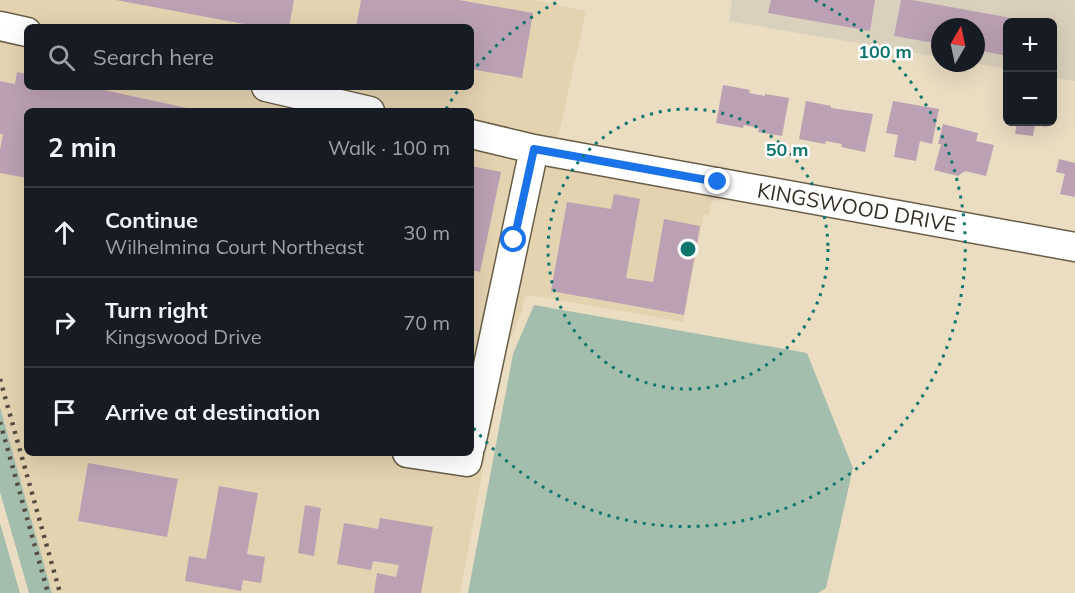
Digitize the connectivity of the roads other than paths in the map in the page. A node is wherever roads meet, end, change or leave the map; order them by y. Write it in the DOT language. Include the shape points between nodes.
graph roads {
  1 [pos="0,26"];
  2 [pos="24,31"];
  3 [pos="279,90"];
  4 [pos="357,108"];
  5 [pos="474,135"];
  6 [pos="534,149"];
  7 [pos="1075,247"];
  8 [pos="474,430"];
  1 -- 2 [label="street"];
  3 -- 4 [label="street"];
  5 -- 6 [label="street, KINGSWOOD DRIVE"];
  6 -- 7 [label="street, KINGSWOOD DRIVE"];
  6 -- 8 [label="street"];
}
